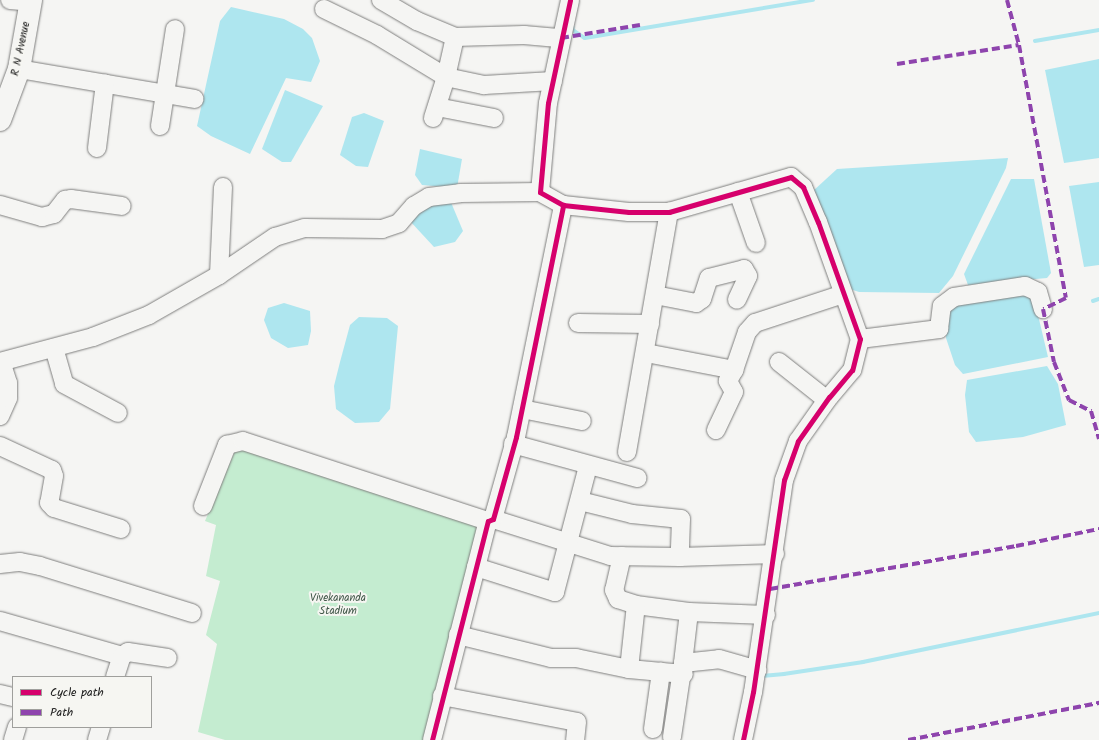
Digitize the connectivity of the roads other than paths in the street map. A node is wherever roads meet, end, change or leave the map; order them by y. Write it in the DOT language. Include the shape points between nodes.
graph roads {
  1 [pos="381,0"];
  2 [pos="570,0"];
  3 [pos="24,1"];
  4 [pos="324,9"];
  5 [pos="175,29"];
  6 [pos="455,37"];
  7 [pos="561,38"];
  8 [pos="19,69"];
  9 [pos="446,76"];
  10 [pos="553,81"];
  11 [pos="105,83"];
  12 [pos="167,93"];
  13 [pos="194,99"];
  14 [pos="494,118"];
  15 [pos="0,120"];
  16 [pos="160,126"];
  17 [pos="97,148"];
  18 [pos="223,187"];
  19 [pos="540,192"];
  20 [pos="738,192"];
  21 [pos="0,205"];
  22 [pos="563,205"];
  23 [pos="122,206"];
  24 [pos="670,212"];
  25 [pos="756,243"];
  26 [pos="219,275"];
  27 [pos="843,294"];
  28 [pos="655,295"];
  29 [pos="737,300"];
  30 [pos="1043,309"];
  31 [pos="578,323"];
  32 [pos="650,324"];
  33 [pos="860,339"];
  34 [pos="54,348"];
  35 [pos="646,353"];
  36 [pos="0,362"];
  37 [pos="779,362"];
  38 [pos="734,370"];
  39 [pos="826,400"];
  40 [pos="522,409"];
  41 [pos="118,413"];
  42 [pos="0,416"];
  43 [pos="582,421"];
  44 [pos="716,430"];
  45 [pos="513,444"];
  46 [pos="0,446"];
  47 [pos="627,452"];
  48 [pos="588,466"];
  49 [pos="637,478"];
  50 [pos="580,500"];
  51 [pos="203,506"];
  52 [pos="491,520"];
  53 [pos="121,529"];
  54 [pos="569,544"];
  55 [pos="775,554"];
  56 [pos="622,556"];
  57 [pos="680,557"];
  58 [pos="0,564"];
  59 [pos="476,567"];
  60 [pos="636,605"];
  61 [pos="689,612"];
  62 [pos="192,613"];
  63 [pos="766,615"];
  64 [pos="0,621"];
  65 [pos="458,634"];
  66 [pos="122,656"];
  67 [pos="168,658"];
  68 [pos="684,668"];
  69 [pos="629,669"];
  70 [pos="757,670"];
  71 [pos="661,672"];
  72 [pos="116,676"];
  73 [pos="0,694"];
  74 [pos="442,696"];
  75 [pos="12,697"];
  76 [pos="17,728"];
  77 [pos="101,728"];
  78 [pos="653,729"];
  79 [pos="672,737"];
  80 [pos="13,740"];
  81 [pos="97,740"];
  82 [pos="432,740"];
  83 [pos="574,740"];
  84 [pos="743,740"];
  1 -- 6 [label="street"];
  2 -- 7 [label="street"];
  3 -- 8 [label="main road, R N Avenue"];
  4 -- 9 [label="street" via="377,35"];
  5 -- 12 [label="street"];
  6 -- 7 [label="street" via="524,35"];
  6 -- 9 [label="street"];
  7 -- 10 [label="street"];
  8 -- 11 [label="street"];
  8 -- 15 [label="main road, R N Avenue"];
  9 -- 10 [label="street" via="484,85"];
  9 -- 14 [label="street" via="435,112"];
  10 -- 19 [label="street"];
  11 -- 12 [label="street"];
  11 -- 17 [label="street"];
  12 -- 13 [label="street"];
  12 -- 16 [label="street"];
  18 -- 26 [label="street"];
  19 -- 22 [label="street"];
  19 -- 26 [label="street" via="460,193 429,197 414,206 399,223 382,229 305,228 275,237"];
  20 -- 24 [label="street"];
  20 -- 25 [label="street"];
  20 -- 27 [label="street" via="791,177 803,186"];
  21 -- 23 [label="street" via="42,217 54,214 65,200 71,199"];
  22 -- 24 [label="street" via="629,212"];
  22 -- 40 [label="street"];
  24 -- 28 [label="street"];
  26 -- 34 [label="street" via="149,314"];
  27 -- 33 [label="street"];
  27 -- 38 [label="street" via="755,323 747,332"];
  28 -- 29 [label="street" via="696,303 702,299 709,278 744,269 748,271 748,276"];
  28 -- 32 [label="street"];
  30 -- 33 [label="street" via="1038,292 1025,286 954,297 942,306 939,329"];
  31 -- 32 [label="street"];
  32 -- 35 [label="street"];
  33 -- 39 [label="street" via="852,370"];
  34 -- 36 [label="street"];
  34 -- 41 [label="street" via="64,384"];
  35 -- 38 [label="street"];
  35 -- 47 [label="street"];
  36 -- 42 [label="street" via="8,383 8,398"];
  37 -- 39 [label="street"];
  38 -- 44 [label="street" via="728,381 734,392"];
  39 -- 55 [label="street" via="798,441 784,480"];
  40 -- 43 [label="street"];
  40 -- 45 [label="street"];
  45 -- 48 [label="street"];
  45 -- 52 [label="street"];
  46 -- 53 [label="street" via="52,470 54,476 49,503 51,506"];
  48 -- 49 [label="street"];
  48 -- 50 [label="street"];
  50 -- 54 [label="street"];
  50 -- 57 [label="street" via="632,514 681,519"];
  51 -- 52 [label="street" via="228,445 243,441"];
  52 -- 54 [label="street"];
  52 -- 59 [label="street"];
  54 -- 56 [label="street" via="610,556"];
  54 -- 59 [label="street" via="555,592"];
  55 -- 57 [label="street"];
  55 -- 63 [label="street"];
  56 -- 57 [label="street"];
  56 -- 60 [label="street" via="615,595 618,599"];
  58 -- 62 [label="street" via="20,562 40,566"];
  59 -- 65 [label="street"];
  60 -- 61 [label="street"];
  60 -- 69 [label="street"];
  61 -- 63 [label="street"];
  61 -- 68 [label="street"];
  63 -- 70 [label="street"];
  64 -- 66 [label="street"];
  65 -- 69 [label="street" via="551,658 576,658"];
  65 -- 74 [label="street"];
  66 -- 67 [label="street" via="130,651"];
  66 -- 72 [label="street"];
  68 -- 70 [label="street" via="719,659"];
  68 -- 71 [label="street"];
  68 -- 79 [label="street"];
  69 -- 71 [label="street"];
  70 -- 84 [label="street"];
  71 -- 78 [label="street"];
  73 -- 75 [label="street"];
  74 -- 82 [label="street"];
  74 -- 83 [label="street" via="577,722"];
  76 -- 80 [label="street"];
  77 -- 81 [label="street"];
}
